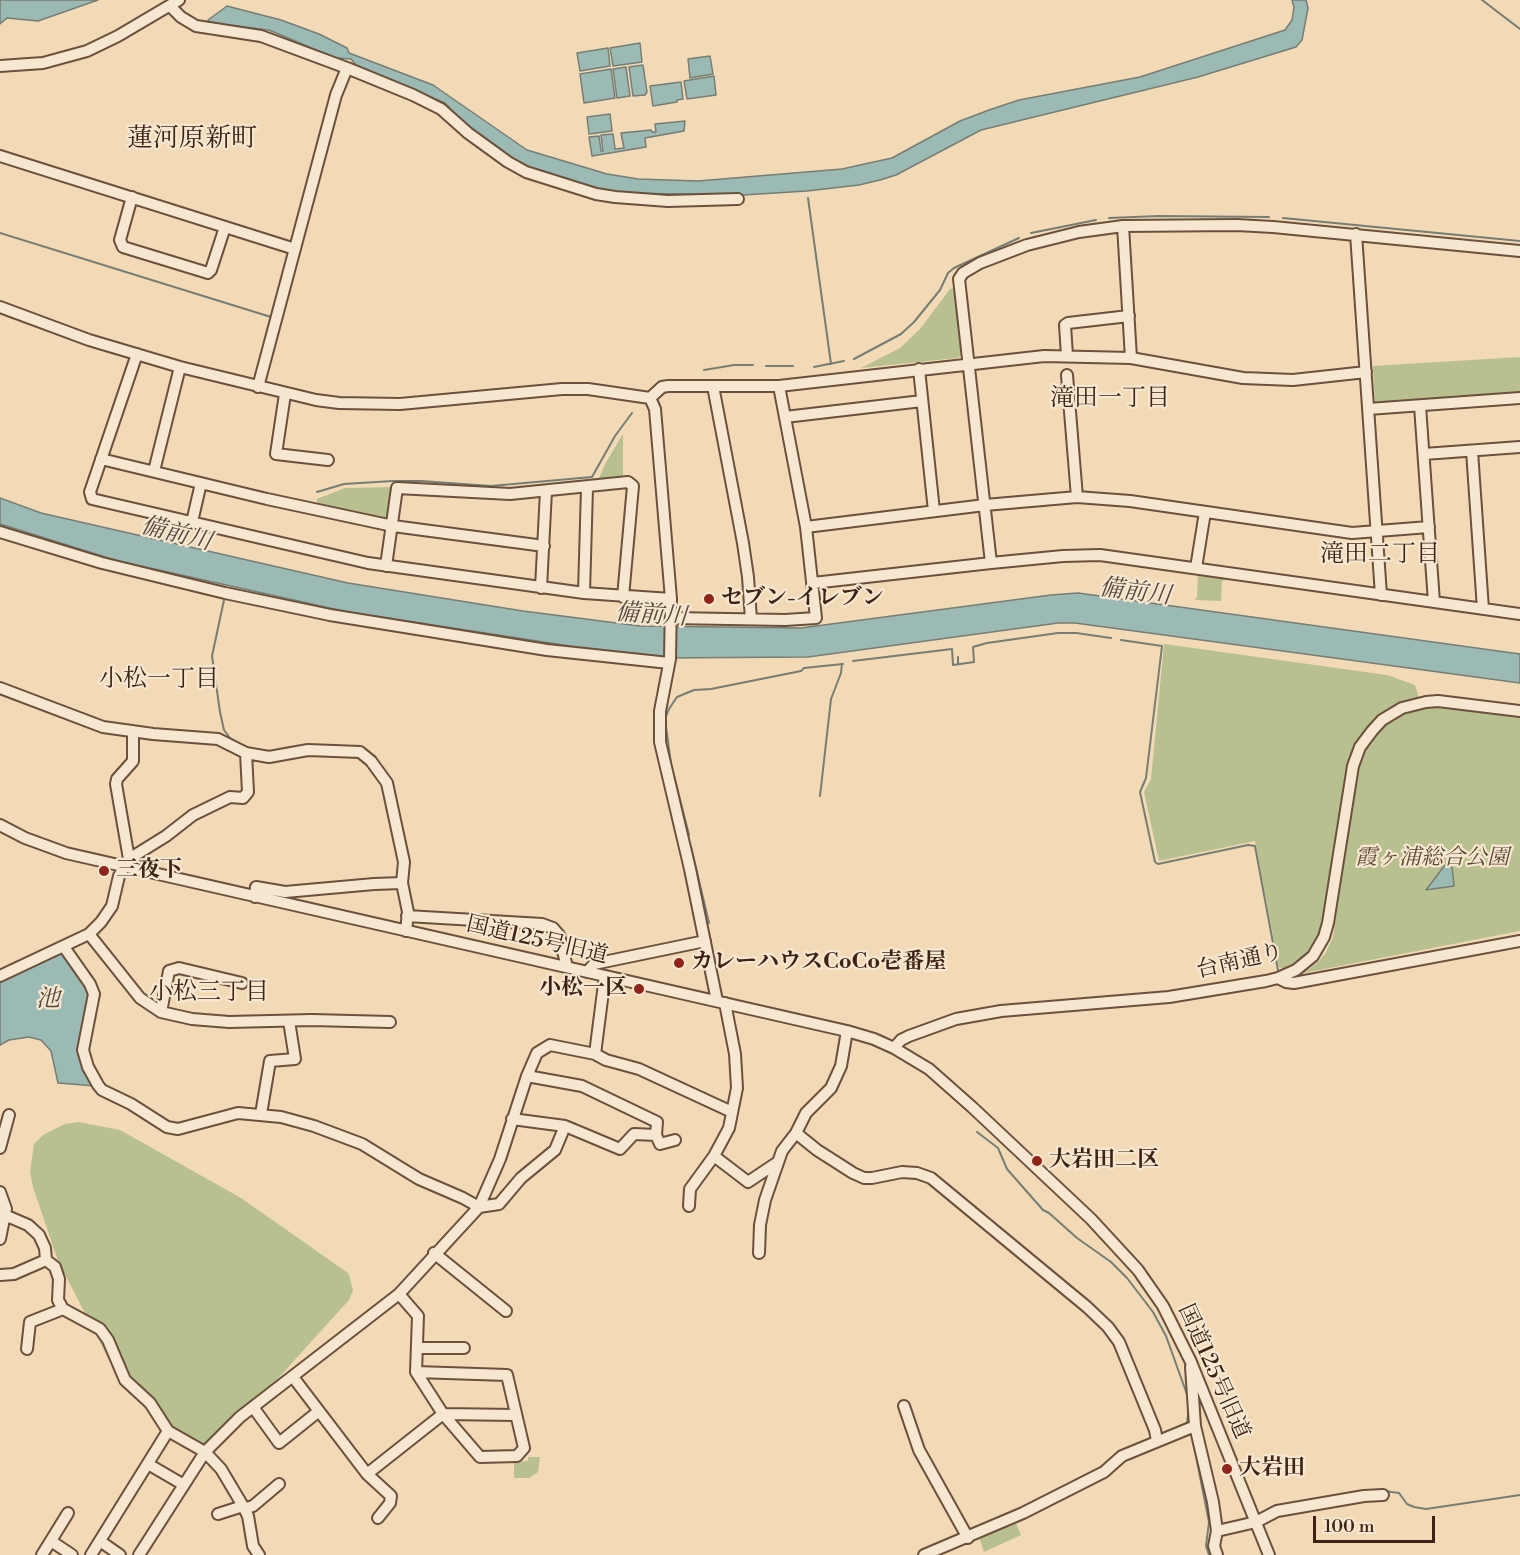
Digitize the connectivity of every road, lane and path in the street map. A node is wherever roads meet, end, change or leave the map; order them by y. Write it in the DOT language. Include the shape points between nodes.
graph roads {
  1 [pos="174,3"];
  2 [pos="0,66"];
  3 [pos="348,68"];
  4 [pos="0,156"];
  5 [pos="132,198"];
  6 [pos="738,199"];
  7 [pos="1123,226"];
  8 [pos="225,227"];
  9 [pos="1356,234"];
  10 [pos="295,249"];
  11 [pos="1520,251"];
  12 [pos="0,307"];
  13 [pos="1130,316"];
  14 [pos="137,354"];
  15 [pos="1067,356"];
  16 [pos="1131,358"];
  17 [pos="969,364"];
  18 [pos="180,367"];
  19 [pos="919,369"];
  20 [pos="1366,372"];
  21 [pos="1067,375"];
  22 [pos="713,386"];
  23 [pos="779,386"];
  24 [pos="258,387"];
  25 [pos="285,394"];
  26 [pos="650,398"];
  27 [pos="1520,398"];
  28 [pos="922,401"];
  29 [pos="1420,406"];
  30 [pos="1368,409"];
  31 [pos="784,417"];
  32 [pos="1520,447"];
  33 [pos="1472,451"];
  34 [pos="1424,454"];
  35 [pos="101,459"];
  36 [pos="328,460"];
  37 [pos="154,471"];
  38 [pos="201,483"];
  39 [pos="588,488"];
  40 [pos="546,491"];
  41 [pos="1077,497"];
  42 [pos="985,505"];
  43 [pos="934,511"];
  44 [pos="1205,512"];
  45 [pos="192,522"];
  46 [pos="393,526"];
  47 [pos="806,527"];
  48 [pos="1429,527"];
  49 [pos="0,532"];
  50 [pos="1377,532"];
  51 [pos="544,546"];
  52 [pos="991,563"];
  53 [pos="386,566"];
  54 [pos="1196,568"];
  55 [pos="813,584"];
  56 [pos="541,588"];
  57 [pos="584,593"];
  58 [pos="1381,595"];
  59 [pos="623,597"];
  60 [pos="671,599"];
  61 [pos="1434,602"];
  62 [pos="1483,609"];
  63 [pos="1520,614"];
  64 [pos="751,619"];
  65 [pos="672,620"];
  66 [pos="670,661"];
  67 [pos="0,688"];
  68 [pos="1520,711"];
  69 [pos="133,731"];
  70 [pos="246,753"];
  71 [pos="0,825"];
  72 [pos="127,863"];
  73 [pos="402,883"];
  74 [pos="255,897"];
  75 [pos="407,916"];
  76 [pos="406,931"];
  77 [pos="89,934"];
  78 [pos="705,941"];
  79 [pos="1520,941"];
  80 [pos="64,948"];
  81 [pos="567,967"];
  82 [pos="587,972"];
  83 [pos="0,976"];
  84 [pos="605,976"];
  85 [pos="1278,978"];
  86 [pos="242,983"];
  87 [pos="721,1002"];
  88 [pos="161,1012"];
  89 [pos="289,1021"];
  90 [pos="390,1022"];
  91 [pos="847,1031"];
  92 [pos="894,1048"];
  93 [pos="595,1054"];
  94 [pos="527,1076"];
  95 [pos="732,1112"];
  96 [pos="9,1114"];
  97 [pos="261,1114"];
  98 [pos="512,1119"];
  99 [pos="565,1126"];
  100 [pos="2,1133"];
  101 [pos="796,1133"];
  102 [pos="656,1135"];
  103 [pos="675,1140"];
  104 [pos="0,1148"];
  105 [pos="714,1156"];
  106 [pos="778,1162"];
  107 [pos="0,1192"];
  108 [pos="689,1206"];
  109 [pos="479,1208"];
  110 [pos="2,1214"];
  111 [pos="0,1239"];
  112 [pos="435,1253"];
  113 [pos="759,1253"];
  114 [pos="46,1260"];
  115 [pos="0,1275"];
  116 [pos="399,1294"];
  117 [pos="63,1309"];
  118 [pos="506,1311"];
  119 [pos="417,1348"];
  120 [pos="464,1348"];
  121 [pos="27,1349"];
  122 [pos="1191,1362"];
  123 [pos="416,1372"];
  124 [pos="293,1377"];
  125 [pos="904,1406"];
  126 [pos="253,1407"];
  127 [pos="319,1411"];
  128 [pos="443,1414"];
  129 [pos="516,1415"];
  130 [pos="1195,1426"];
  131 [pos="168,1431"];
  132 [pos="1157,1442"];
  133 [pos="205,1452"];
  134 [pos="148,1464"];
  135 [pos="367,1474"];
  136 [pos="279,1484"];
  137 [pos="184,1485"];
  138 [pos="1383,1495"];
  139 [pos="244,1507"];
  140 [pos="68,1513"];
  141 [pos="218,1514"];
  142 [pos="378,1518"];
  143 [pos="1256,1522"];
  144 [pos="1217,1531"];
  145 [pos="968,1538"];
  146 [pos="51,1541"];
  147 [pos="100,1541"];
  148 [pos="42,1555"];
  149 [pos="72,1555"];
  150 [pos="91,1555"];
  151 [pos="120,1555"];
  152 [pos="139,1555"];
  153 [pos="259,1555"];
  154 [pos="924,1555"];
  155 [pos="1217,1555"];
  156 [pos="1269,1555"];
  1 -- 2 [label="street" via="87,51 44,63"];
  1 -- 3 [label="street" via="181,16 196,26 261,36"];
  3 -- 6 [label="street" via="441,109 525,172 615,197 668,201"];
  3 -- 10 [label="street" via="336,94"];
  4 -- 5 [label="street"];
  5 -- 8 [label="street"];
  5 -- 8 [label="street" via="120,240 123,247 208,273"];
  7 -- 9 [label="street" via="1236,225"];
  7 -- 13 [label="street"];
  7 -- 17 [label="street" via="1027,245 963,273 959,279"];
  8 -- 10 [label="street"];
  9 -- 11 [label="street"];
  9 -- 20 [label="street"];
  10 -- 24 [label="street"];
  12 -- 14 [label="street"];
  13 -- 15 [label="street" via="1068,323"];
  13 -- 16 [label="street"];
  14 -- 18 [label="street"];
  14 -- 35 [label="street"];
  15 -- 16 [label="street"];
  15 -- 17 [label="street"];
  16 -- 20 [label="street" via="1243,378 1293,380"];
  17 -- 19 [label="street"];
  17 -- 42 [label="street"];
  18 -- 24 [label="street"];
  18 -- 37 [label="street"];
  19 -- 23 [label="street"];
  19 -- 28 [label="street"];
  20 -- 30 [label="street"];
  21 -- 41 [label="street"];
  22 -- 23 [label="street"];
  22 -- 26 [label="street" via="662,387"];
  22 -- 64 [label="street" via="743,543"];
  23 -- 31 [label="street"];
  24 -- 25 [label="street"];
  25 -- 26 [label="street" via="327,402 370,404 562,389"];
  25 -- 36 [label="street" via="276,454"];
  26 -- 60 [label="street" via="655,409"];
  27 -- 29 [label="street"];
  28 -- 31 [label="street"];
  28 -- 43 [label="street"];
  29 -- 30 [label="street"];
  29 -- 34 [label="street"];
  30 -- 50 [label="street"];
  31 -- 47 [label="street"];
  32 -- 33 [label="street"];
  33 -- 34 [label="street"];
  33 -- 62 [label="street"];
  34 -- 48 [label="street"];
  35 -- 37 [label="street"];
  35 -- 45 [label="street" via="90,492 92,499"];
  37 -- 38 [label="street"];
  38 -- 45 [label="street"];
  38 -- 46 [label="street"];
  39 -- 40 [label="street"];
  39 -- 57 [label="street"];
  39 -- 59 [label="street" via="627,482 633,486"];
  40 -- 46 [label="street" via="510,494 398,488"];
  40 -- 51 [label="street"];
  41 -- 42 [label="street"];
  41 -- 44 [label="street"];
  42 -- 43 [label="street"];
  42 -- 52 [label="street"];
  43 -- 47 [label="street"];
  44 -- 50 [label="street" via="1352,533"];
  44 -- 54 [label="street"];
  45 -- 53 [label="street"];
  46 -- 51 [label="street"];
  46 -- 53 [label="street"];
  47 -- 55 [label="street"];
  48 -- 50 [label="street"];
  48 -- 61 [label="street"];
  49 -- 66 [label="street" via="102,563 330,615 547,650"];
  50 -- 58 [label="street"];
  51 -- 56 [label="street"];
  52 -- 54 [label="street" via="1084,555"];
  52 -- 55 [label="street"];
  53 -- 56 [label="street"];
  54 -- 58 [label="street"];
  55 -- 64 [label="street" via="816,618"];
  56 -- 57 [label="street"];
  57 -- 59 [label="street"];
  58 -- 61 [label="street"];
  59 -- 60 [label="street"];
  60 -- 65 [label="street"];
  61 -- 62 [label="street"];
  62 -- 63 [label="street"];
  64 -- 65 [label="street"];
  65 -- 66 [label="street"];
  66 -- 78 [label="street" via="660,711 660,742"];
  67 -- 69 [label="street" via="103,727"];
  68 -- 85 [label="street, 台南通り" via="1426,702 1402,708 1372,731 1353,766 1324,937 1306,963"];
  69 -- 70 [label="street" via="219,739"];
  69 -- 72 [label="street" via="133,761 116,784"];
  70 -- 72 [label="street" via="248,792 243,798 230,796 193,815"];
  70 -- 73 [label="street" via="269,757 308,750 360,752 371,761 387,783 404,862"];
  71 -- 72 [label="street, 国道125号旧道" via="52,849"];
  72 -- 74 [label="street, 国道125号旧道"];
  72 -- 77 [label="street" via="116,883 112,906"];
  73 -- 74 [label="street" via="285,892 256,887"];
  73 -- 75 [label="street"];
  74 -- 76 [label="street, 国道125号旧道"];
  75 -- 76 [label="street"];
  75 -- 81 [label="street" via="542,924 559,935"];
  76 -- 81 [label="street, 国道125号旧道"];
  77 -- 80 [label="street"];
  77 -- 88 [label="street" via="140,998"];
  78 -- 82 [label="street" via="594,964"];
  78 -- 87 [label="street"];
  79 -- 85 [label="street" via="1294,982"];
  80 -- 83 [label="street"];
  80 -- 97 [label="street" via="94,994 84,1050 88,1067 102,1090 167,1127 178,1129 238,1113"];
  81 -- 82 [label="street, 国道125号旧道"];
  82 -- 84 [label="street, 国道125号旧道"];
  84 -- 87 [label="street, 国道125号旧道"];
  84 -- 93 [label="street"];
  85 -- 92 [label="street, 台南通り" via="1169,997 956,1019 922,1030"];
  86 -- 88 [label="street" via="179,968 169,970"];
  87 -- 91 [label="street, 国道125号旧道"];
  87 -- 95 [label="street" via="735,1054 737,1088"];
  88 -- 89 [label="street" via="229,1022"];
  89 -- 90 [label="street"];
  89 -- 97 [label="street" via="295,1059 270,1061"];
  91 -- 92 [label="street, 国道125号旧道"];
  91 -- 101 [label="street" via="841,1066 831,1088 806,1113"];
  92 -- 122 [label="street, 国道125号旧道" via="939,1078 1108,1236 1163,1306"];
  93 -- 94 [label="street" via="550,1045 537,1053"];
  93 -- 95 [label="street" via="639,1069"];
  94 -- 98 [label="street"];
  94 -- 102 [label="street" via="582,1086 657,1122"];
  95 -- 105 [label="street" via="729,1128"];
  96 -- 100 [label="street"];
  97 -- 109 [label="street" via="314,1126 362,1144 419,1179"];
  98 -- 99 [label="street"];
  98 -- 109 [label="street"];
  99 -- 102 [label="street" via="620,1149 634,1134"];
  99 -- 109 [label="street" via="555,1150 521,1178 499,1204"];
  100 -- 104 [label="street"];
  101 -- 106 [label="street"];
  101 -- 132 [label="street" via="864,1178 902,1172 931,1178 1087,1307 1119,1342"];
  102 -- 103 [label="street" via="660,1144"];
  105 -- 106 [label="street" via="748,1182"];
  105 -- 108 [label="street" via="690,1189"];
  106 -- 113 [label="street" via="761,1216"];
  107 -- 110 [label="street" via="6,1209"];
  109 -- 112 [label="street"];
  110 -- 111 [label="street"];
  110 -- 114 [label="street" via="28,1225 39,1235"];
  112 -- 116 [label="street"];
  112 -- 118 [label="street"];
  114 -- 115 [label="street" via="14,1274"];
  114 -- 117 [label="street" via="55,1267 58,1300"];
  116 -- 119 [label="street" via="418,1316"];
  116 -- 124 [label="street"];
  117 -- 121 [label="street" via="30,1322"];
  117 -- 131 [label="street" via="100,1329 125,1380 150,1403"];
  119 -- 120 [label="street"];
  119 -- 123 [label="street"];
  122 -- 130 [label="street"];
  122 -- 143 [label="street, 国道125号旧道"];
  123 -- 128 [label="street"];
  123 -- 129 [label="street" via="507,1375"];
  124 -- 126 [label="street"];
  124 -- 127 [label="street"];
  125 -- 145 [label="street" via="919,1450"];
  126 -- 127 [label="street" via="279,1443"];
  126 -- 133 [label="street"];
  127 -- 135 [label="street"];
  128 -- 129 [label="street"];
  128 -- 129 [label="street" via="480,1458 517,1456 524,1448"];
  128 -- 135 [label="street"];
  130 -- 132 [label="street"];
  130 -- 144 [label="street"];
  131 -- 133 [label="street"];
  131 -- 134 [label="street"];
  132 -- 145 [label="street" via="1122,1456 1104,1472"];
  133 -- 137 [label="street"];
  133 -- 139 [label="street" via="221,1469"];
  134 -- 137 [label="street"];
  134 -- 147 [label="street"];
  135 -- 142 [label="street" via="391,1496"];
  136 -- 139 [label="street" via="253,1506"];
  137 -- 152 [label="street"];
  138 -- 143 [label="street" via="1277,1511"];
  139 -- 141 [label="street"];
  139 -- 153 [label="street" via="253,1546"];
  140 -- 146 [label="street"];
  143 -- 144 [label="street"];
  143 -- 156 [label="street, 国道125号旧道"];
  144 -- 155 [label="street"];
  145 -- 154 [label="street"];
  146 -- 148 [label="street"];
  146 -- 149 [label="street"];
  147 -- 150 [label="street"];
  147 -- 151 [label="street"];
}
